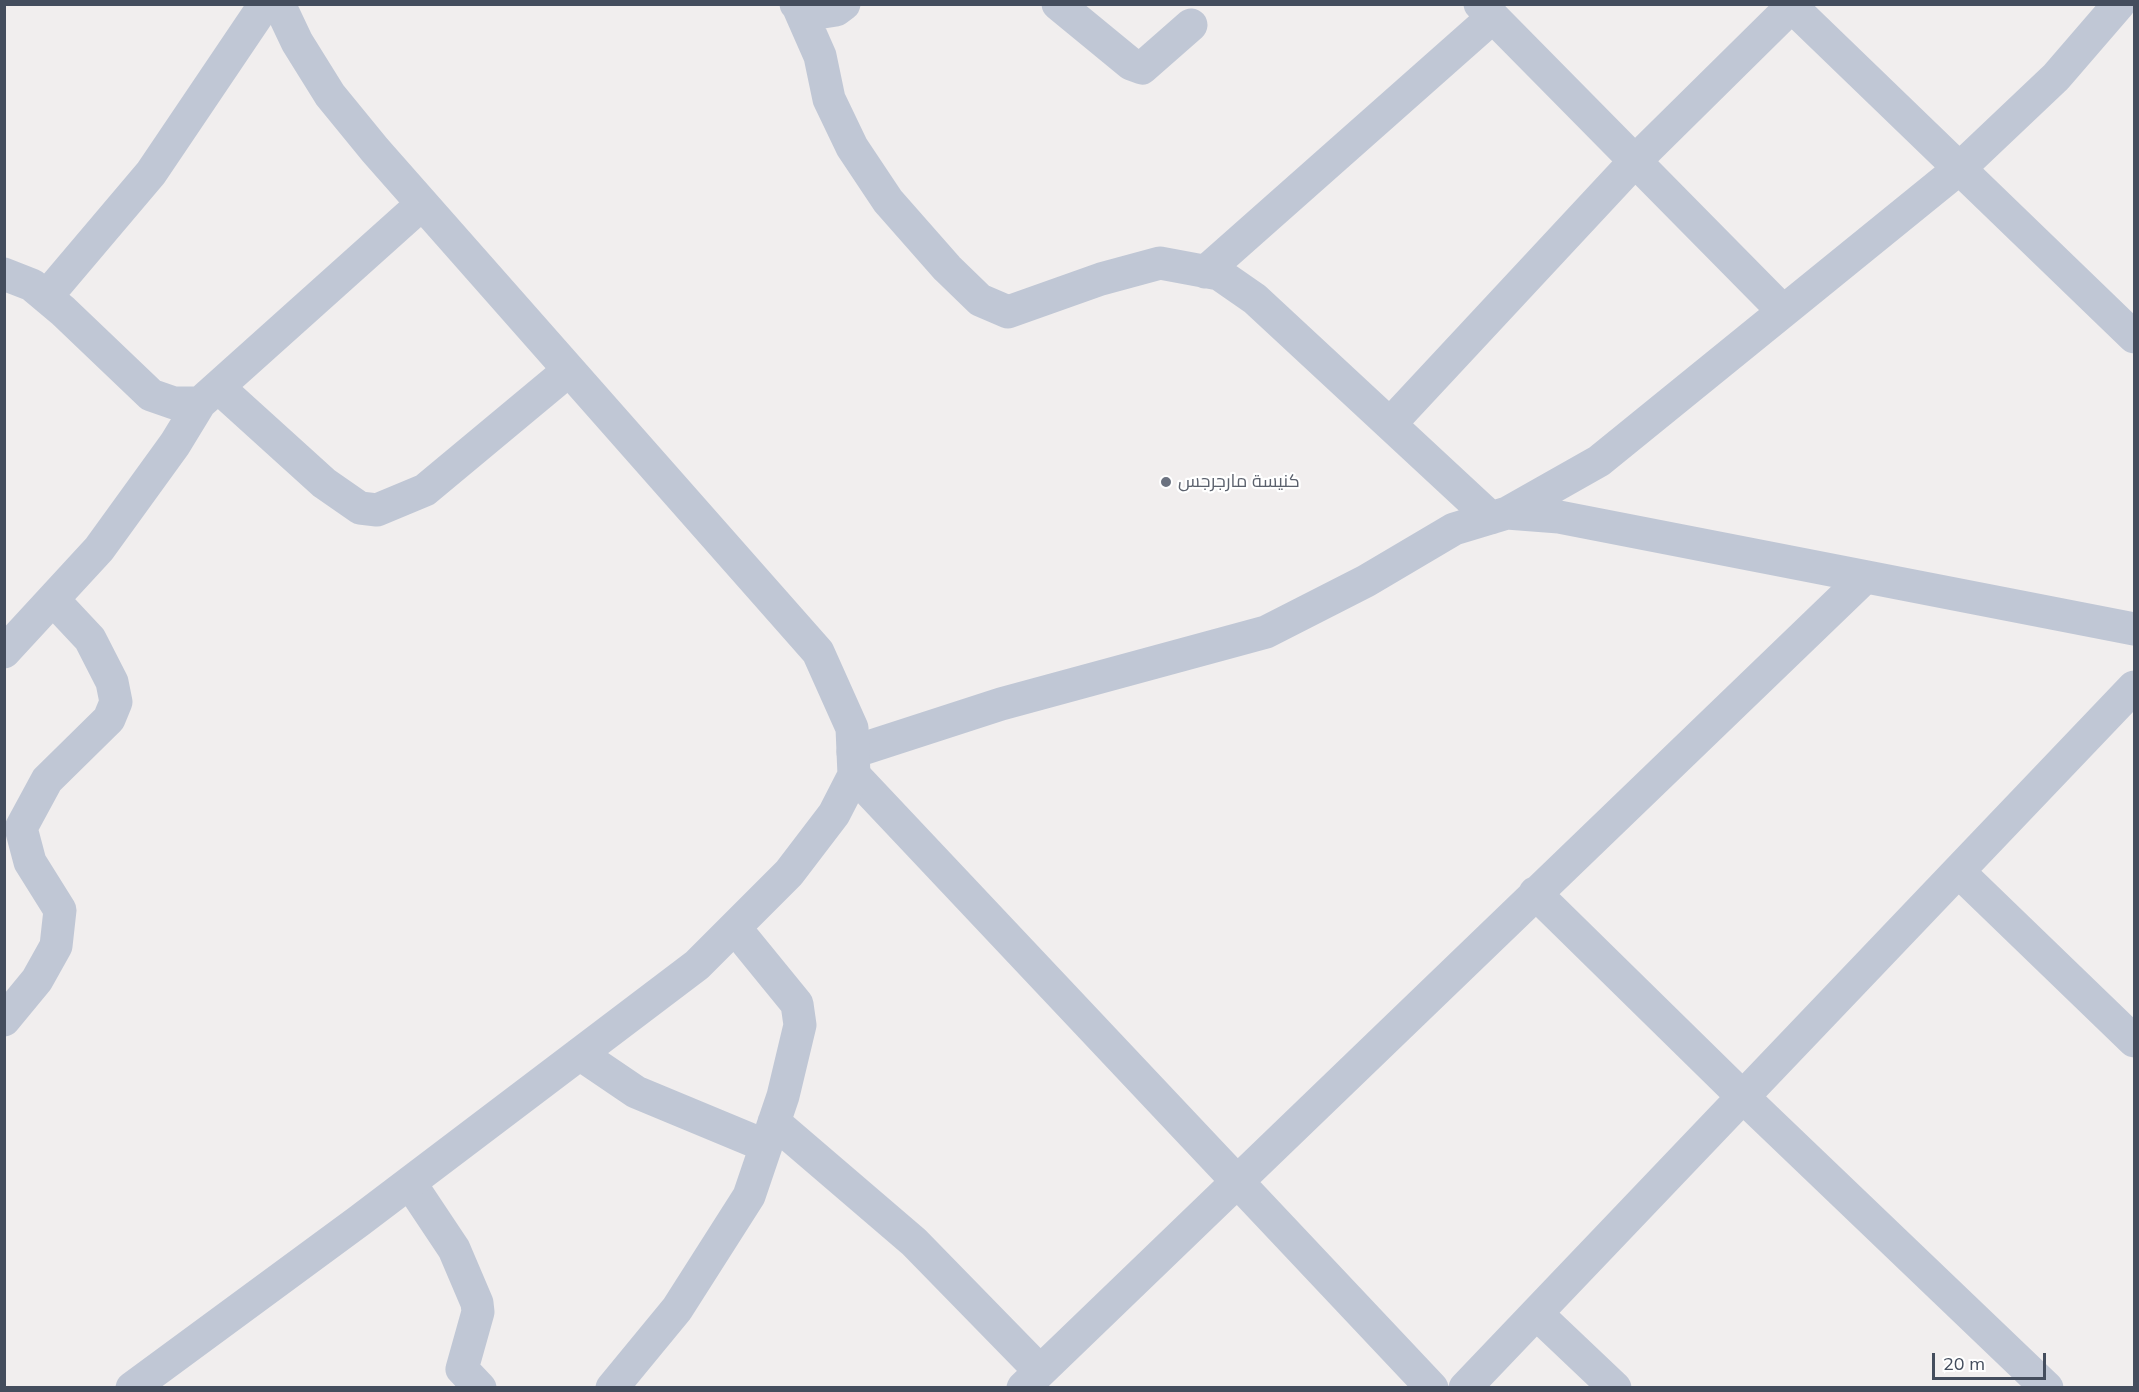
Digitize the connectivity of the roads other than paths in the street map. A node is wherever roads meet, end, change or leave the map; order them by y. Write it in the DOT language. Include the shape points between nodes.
graph roads {
  1 [pos="266,4"];
  2 [pos="279,4"];
  3 [pos="844,4"];
  4 [pos="1059,4"];
  5 [pos="2119,4"];
  6 [pos="797,5"];
  7 [pos="1791,5"];
  8 [pos="1487,11"];
  9 [pos="1191,25"];
  10 [pos="1636,160"];
  11 [pos="1960,168"];
  12 [pos="422,204"];
  13 [pos="1205,272"];
  14 [pos="4,274"];
  15 [pos="46,297"];
  16 [pos="1782,311"];
  17 [pos="2134,337"];
  18 [pos="568,371"];
  19 [pos="209,395"];
  20 [pos="1390,424"];
  21 [pos="1499,516"];
  22 [pos="1864,578"];
  23 [pos="51,601"];
  24 [pos="2134,629"];
  25 [pos="4,652"];
  26 [pos="2134,687"];
  27 [pos="853,764"];
  28 [pos="13,821"];
  29 [pos="1959,872"];
  30 [pos="1535,893"];
  31 [pos="735,928"];
  32 [pos="4,1020"];
  33 [pos="2134,1041"];
  34 [pos="580,1054"];
  35 [pos="1744,1098"];
  36 [pos="770,1134"];
  37 [pos="1239,1180"];
  38 [pos="410,1183"];
  39 [pos="1537,1314"];
  40 [pos="1032,1379"];
  41 [pos="132,1388"];
  42 [pos="480,1388"];
  43 [pos="612,1388"];
  44 [pos="1432,1388"];
  45 [pos="1465,1388"];
  46 [pos="1615,1388"];
  47 [pos="2047,1388"];
  1 -- 15 [label="street" via="151,173"];
  2 -- 12 [label="street" via="330,95"];
  3 -- 6 [label="street" via="836,10 817,13"];
  4 -- 9 [label="street" via="1131,64 1142,68"];
  5 -- 11 [label="street" via="2056,77"];
  6 -- 13 [label="street" via="820,56 829,99 852,147 888,201 980,300 1008,312 1160,263"];
  7 -- 10 [label="street"];
  7 -- 11 [label="street"];
  8 -- 10 [label="street"];
  8 -- 13 [label="street"];
  10 -- 16 [label="street"];
  10 -- 20 [label="street"];
  11 -- 16 [label="street"];
  11 -- 17 [label="street"];
  12 -- 18 [label="street"];
  12 -- 19 [label="street"];
  13 -- 20 [label="street" via="1219,274 1255,299"];
  14 -- 15 [label="street" via="32,285"];
  15 -- 19 [label="street" via="151,395 174,403"];
  16 -- 21 [label="street" via="1599,461"];
  18 -- 19 [label="street" via="425,490 376,510 360,508"];
  18 -- 27 [label="street" via="818,652 852,728"];
  19 -- 23 [label="street" via="99,549"];
  20 -- 21 [label="street"];
  21 -- 22 [label="street" via="1559,518"];
  21 -- 27 [label="street" via="1454,529 1366,581 1266,632 1001,704"];
  22 -- 24 [label="street"];
  22 -- 30 [label="street"];
  23 -- 25 [label="street"];
  23 -- 28 [label="street" via="90,639 112,682 116,702 110,719 46,780"];
  26 -- 29 [label="street"];
  27 -- 31 [label="street" via="834,814 789,873"];
  27 -- 37 [label="street"];
  28 -- 32 [label="street" via="30,862 60,910 57,946 37,980"];
  29 -- 33 [label="street"];
  29 -- 35 [label="street"];
  30 -- 35 [label="street"];
  30 -- 37 [label="street"];
  31 -- 34 [label="street" via="697,965"];
  31 -- 36 [label="street" via="797,1004 800,1025"];
  34 -- 36 [label="street" via="636,1092"];
  34 -- 38 [label="street"];
  35 -- 39 [label="street"];
  35 -- 47 [label="street"];
  36 -- 40 [label="street" via="914,1242"];
  36 -- 43 [label="street" via="749,1196 677,1309"];
  37 -- 40 [label="street"];
  37 -- 44 [label="street"];
  38 -- 41 [label="street"];
  38 -- 42 [label="street" via="454,1250 477,1303 462,1369"];
  39 -- 45 [label="street"];
  39 -- 46 [label="street"];
}
